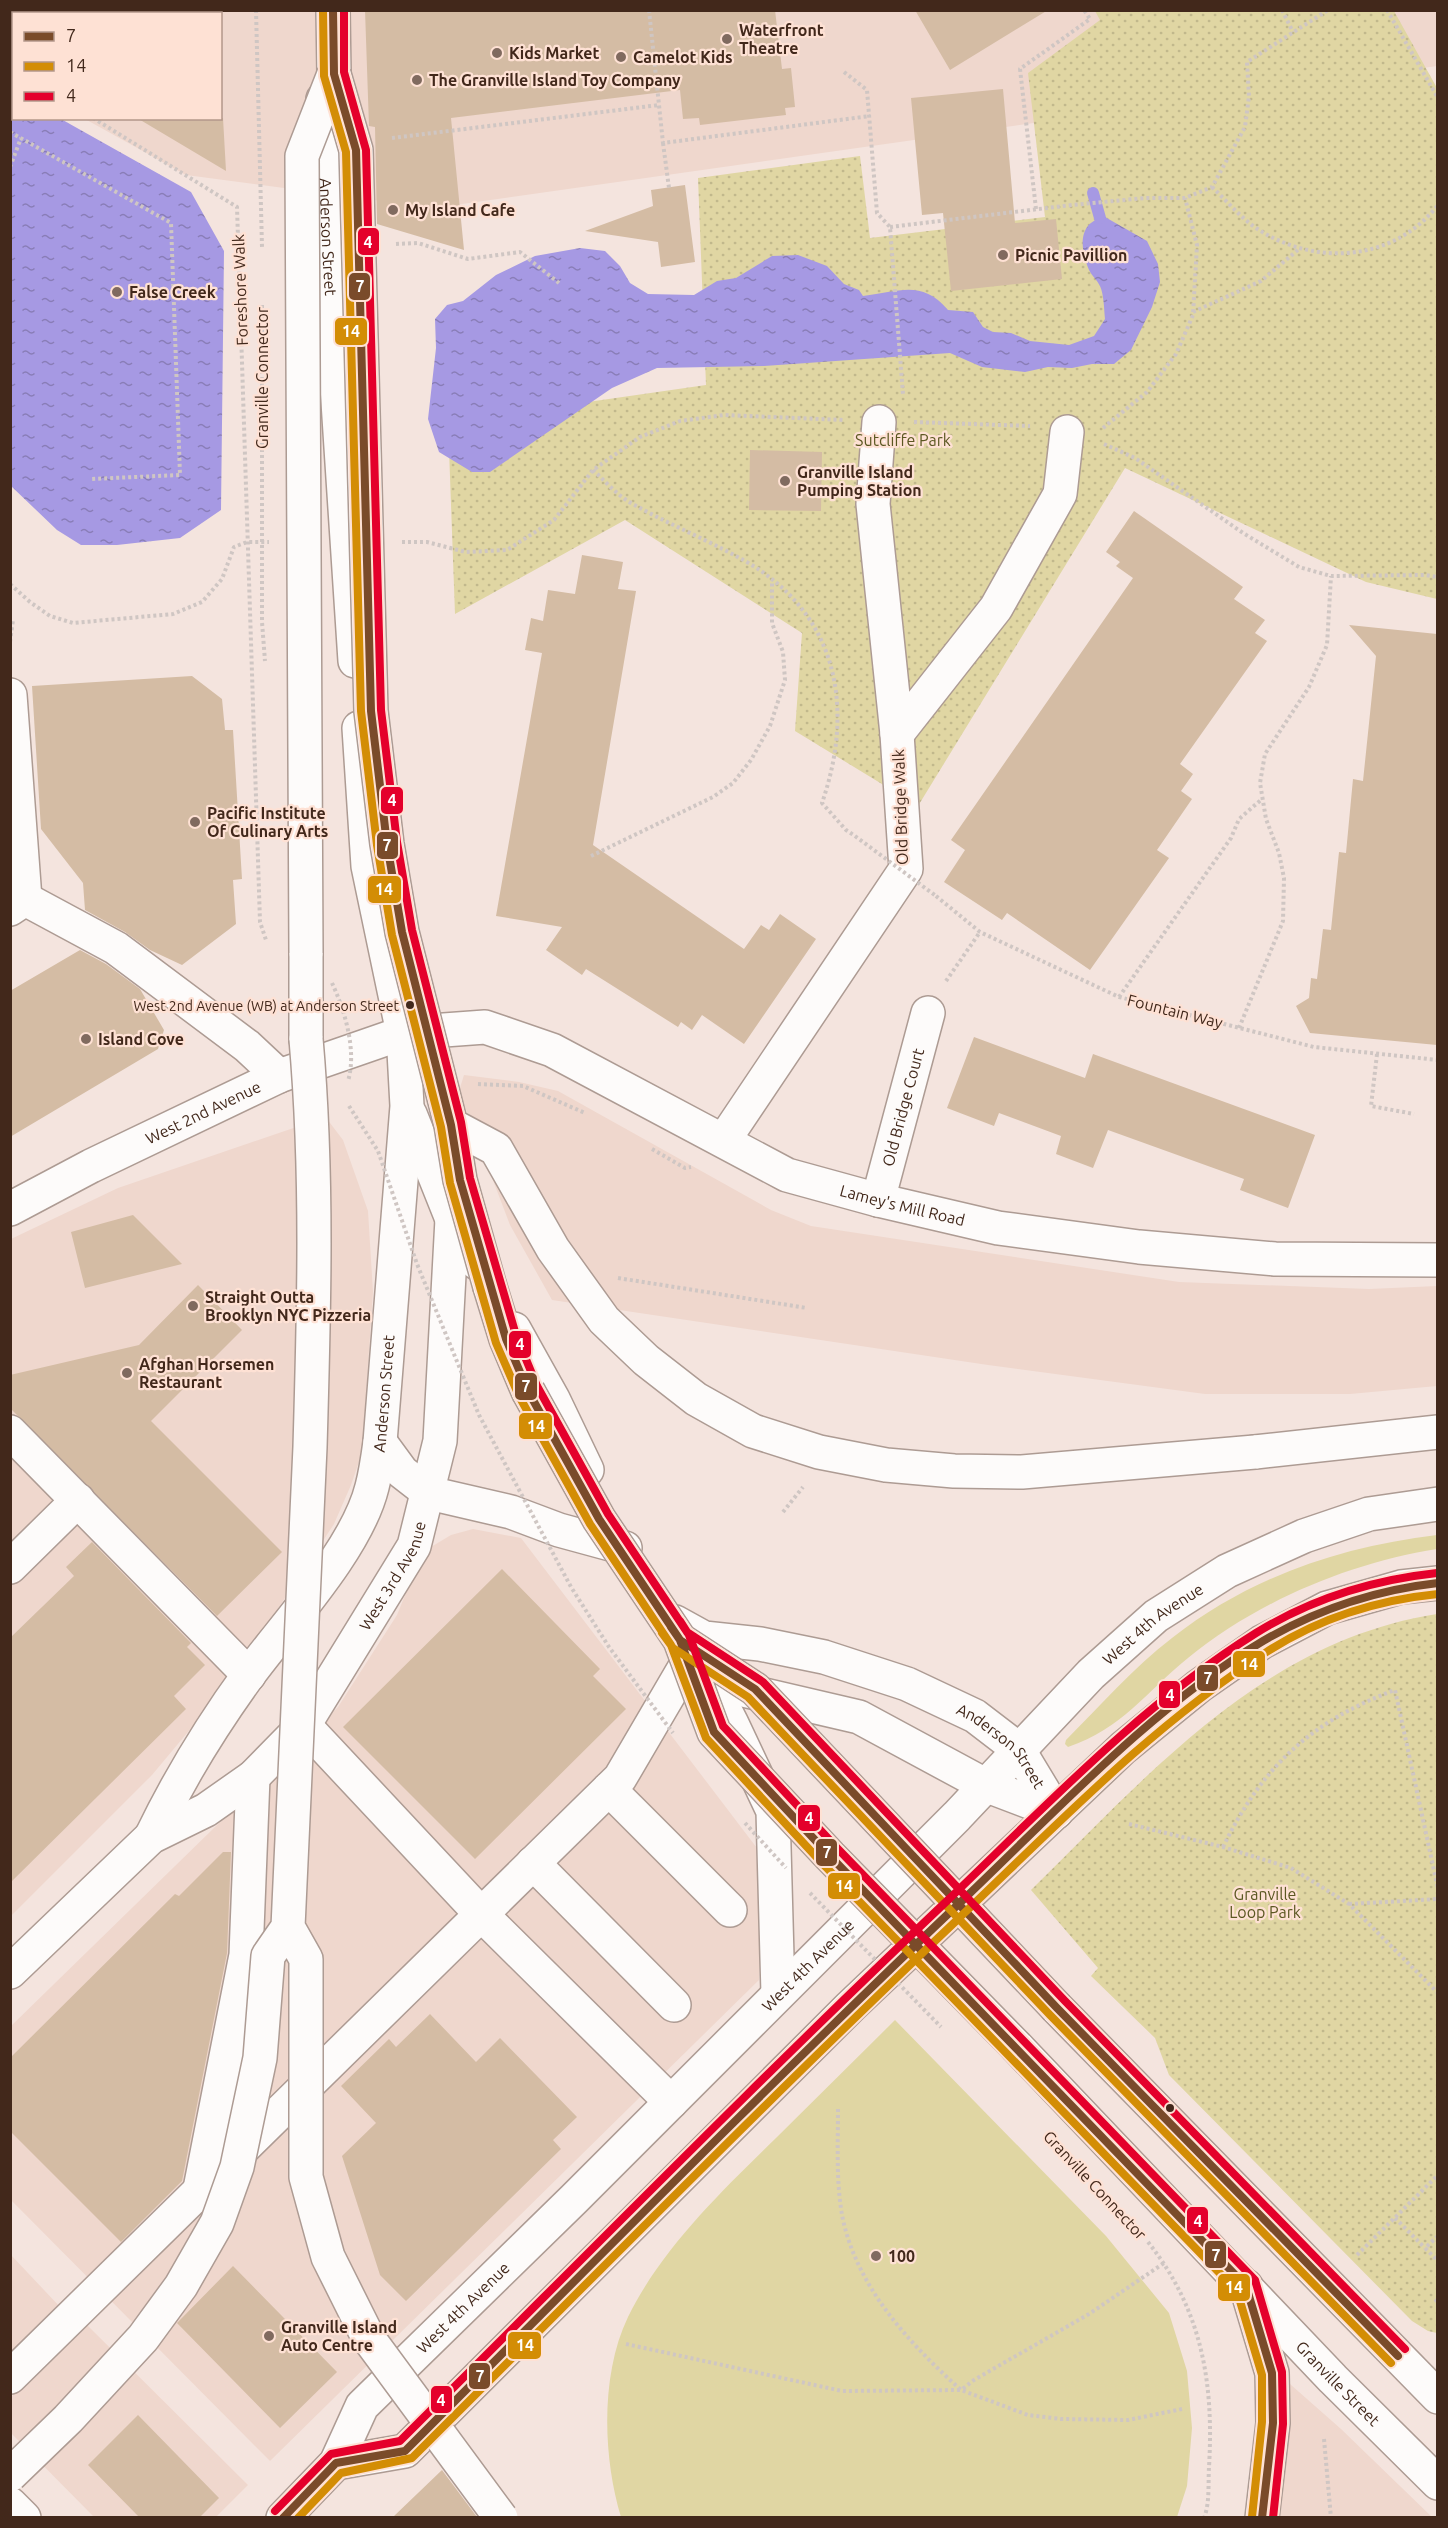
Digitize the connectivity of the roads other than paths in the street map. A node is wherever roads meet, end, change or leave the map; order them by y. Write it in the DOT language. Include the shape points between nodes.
graph roads {
  1 [pos="321,10"];
  2 [pos="333,10"];
  3 [pos="334,74"];
  4 [pos="879,422"];
  5 [pos="1067,432"];
  6 [pos="10,695"];
  7 [pos="897,734"];
  8 [pos="18,904"];
  9 [pos="928,1013"];
  10 [pos="403,1033"];
  11 [pos="279,1076"];
  12 [pos="407,1106"];
  13 [pos="452,1125"];
  14 [pos="724,1140"];
  15 [pos="878,1200"];
  16 [pos="10,1209"];
  17 [pos="452,1219"];
  18 [pos="1437,1260"];
  19 [pos="10,1432"];
  20 [pos="1437,1432"];
  21 [pos="380,1442"];
  22 [pos="429,1493"];
  23 [pos="78,1500"];
  24 [pos="1437,1504"];
  25 [pos="625,1548"];
  26 [pos="10,1567"];
  27 [pos="1437,1583"];
  28 [pos="688,1648"];
  29 [pos="249,1675"];
  30 [pos="304,1725"];
  31 [pos="1018,1749"];
  32 [pos="253,1777"];
  33 [pos="985,1785"];
  34 [pos="609,1789"];
  35 [pos="1056,1812"];
  36 [pos="151,1837"];
  37 [pos="533,1863"];
  38 [pos="730,1910"];
  39 [pos="481,1914"];
  40 [pos="288,1927"];
  41 [pos="10,1972"];
  42 [pos="778,1994"];
  43 [pos="674,2005"];
  44 [pos="672,2102"];
  45 [pos="199,2194"];
  46 [pos="1246,2286"];
  47 [pos="1398,2356"];
  48 [pos="1437,2361"];
  49 [pos="10,2377"];
  50 [pos="1437,2397"];
  51 [pos="336,2463"];
  52 [pos="10,2475"];
  53 [pos="1437,2483"];
  54 [pos="10,2504"];
  55 [pos="24,2517"];
  56 [pos="283,2517"];
  57 [pos="501,2517"];
  58 [pos="1262,2517"];
  1 -- 10 [label="main road, Anderson Street" via="326,217 368,866"];
  2 -- 3 [label="main road"];
  3 -- 13 [label="main road, bridge" via="356,150 371,711 402,932"];
  3 -- 40 [label="main road, bridge" via="302,156 306,1039 314,1147 314,1322"];
  4 -- 7 [label="main road, Old Bridge Walk" via="873,504"];
  5 -- 7 [label="main road" via="1060,494 996,608"];
  6 -- 8 [label="main road"];
  7 -- 14 [label="main road, Old Bridge Walk" via="906,869"];
  8 -- 11 [label="main road" via="116,948 247,1046"];
  9 -- 15 [label="main road, Old Bridge Court"];
  10 -- 11 [label="main road, West 2nd Avenue"];
  10 -- 12 [label="main road, Anderson Street"];
  10 -- 14 [label="main road, Lamey's Mill Road" via="484,1027 552,1050"];
  11 -- 16 [label="main road, West 2nd Avenue"];
  12 -- 17 [label="main road, Anderson Street"];
  12 -- 21 [label="main road, Anderson Street"];
  13 -- 20 [label="main road, bridge" via="496,1149 552,1249 604,1320 646,1360 696,1399 753,1431 819,1452 886,1465 1022,1472"];
  13 -- 28 [label="main road, bridge" via="460,1180 490,1287 528,1392 598,1519"];
  14 -- 15 [label="main road, Lamey's Mill Road" via="787,1176"];
  15 -- 18 [label="main road, Lamey's Mill Road" via="998,1228 1139,1247 1275,1259"];
  17 -- 22 [label="main road, West 3rd Avenue" via="440,1441"];
  17 -- 25 [label="main road, Anderson Street" via="553,1399"];
  19 -- 23 [label="main road"];
  21 -- 22 [label="main road, Anderson Street" via="402,1472"];
  21 -- 29 [label="main road, West 3rd Avenue" via="372,1489 353,1529 328,1572"];
  22 -- 25 [label="main road, Anderson Street" via="511,1512"];
  22 -- 30 [label="main road, West 3rd Avenue" via="414,1546"];
  23 -- 26 [label="main road"];
  23 -- 29 [label="main road"];
  24 -- 31 [label="main road, West 4th Avenue" via="1369,1514 1304,1536 1227,1571 1156,1616 1091,1674"];
  25 -- 28 [label="main road, Anderson Street"];
  27 -- 35 [label="main road" via="1401,1587 1327,1608 1262,1642 1191,1692 1123,1748"];
  28 -- 31 [label="main road, Anderson Street" via="704,1638 824,1657 907,1684 975,1716"];
  28 -- 33 [label="main road, Anderson Street" via="741,1689 859,1717"];
  28 -- 34 [label="main road" via="620,1778"];
  28 -- 42 [label="main road, Anderson Street" via="773,1811"];
  28 -- 46 [label="main road, Granville Street, bridge" via="714,1732"];
  28 -- 47 [label="main road, bridge" via="755,1689 1057,2008"];
  29 -- 36 [label="main road, West 3rd Avenue" via="180,1778"];
  30 -- 32 [label="main road, West 3rd Avenue"];
  30 -- 39 [label="main road"];
  31 -- 33 [label="main road, West 4th Avenue"];
  31 -- 35 [label="main road, Anderson Street"];
  32 -- 36 [label="main road, West 3rd Avenue" via="206,1810"];
  32 -- 45 [label="main road" via="246,1955"];
  33 -- 35 [label="main road, Anderson Street"];
  33 -- 42 [label="main road, West 4th Avenue"];
  34 -- 37 [label="main road"];
  34 -- 38 [label="main road"];
  35 -- 51 [label="main road" via="852,2006 405,2451"];
  36 -- 41 [label="main road, West 3rd Avenue"];
  37 -- 39 [label="main road"];
  37 -- 43 [label="main road"];
  39 -- 44 [label="main road"];
  39 -- 45 [label="main road"];
  40 -- 52 [label="main road, bridge" via="268,1956 260,2058 237,2167 217,2223 181,2286 143,2338"];
  40 -- 57 [label="main road, bridge" via="306,1959 306,2176 328,2258 369,2339"];
  42 -- 44 [label="main road, West 4th Avenue"];
  44 -- 51 [label="main road, West 4th Avenue" via="362,2406"];
  45 -- 49 [label="main road"];
  46 -- 53 [label="main road, Granville Street"];
  46 -- 58 [label="main road" via="1272,2373 1273,2423"];
  47 -- 48 [label="main road"];
  47 -- 50 [label="main road"];
  51 -- 56 [label="main road, West 4th Avenue"];
  54 -- 55 [label="main road"];
}
